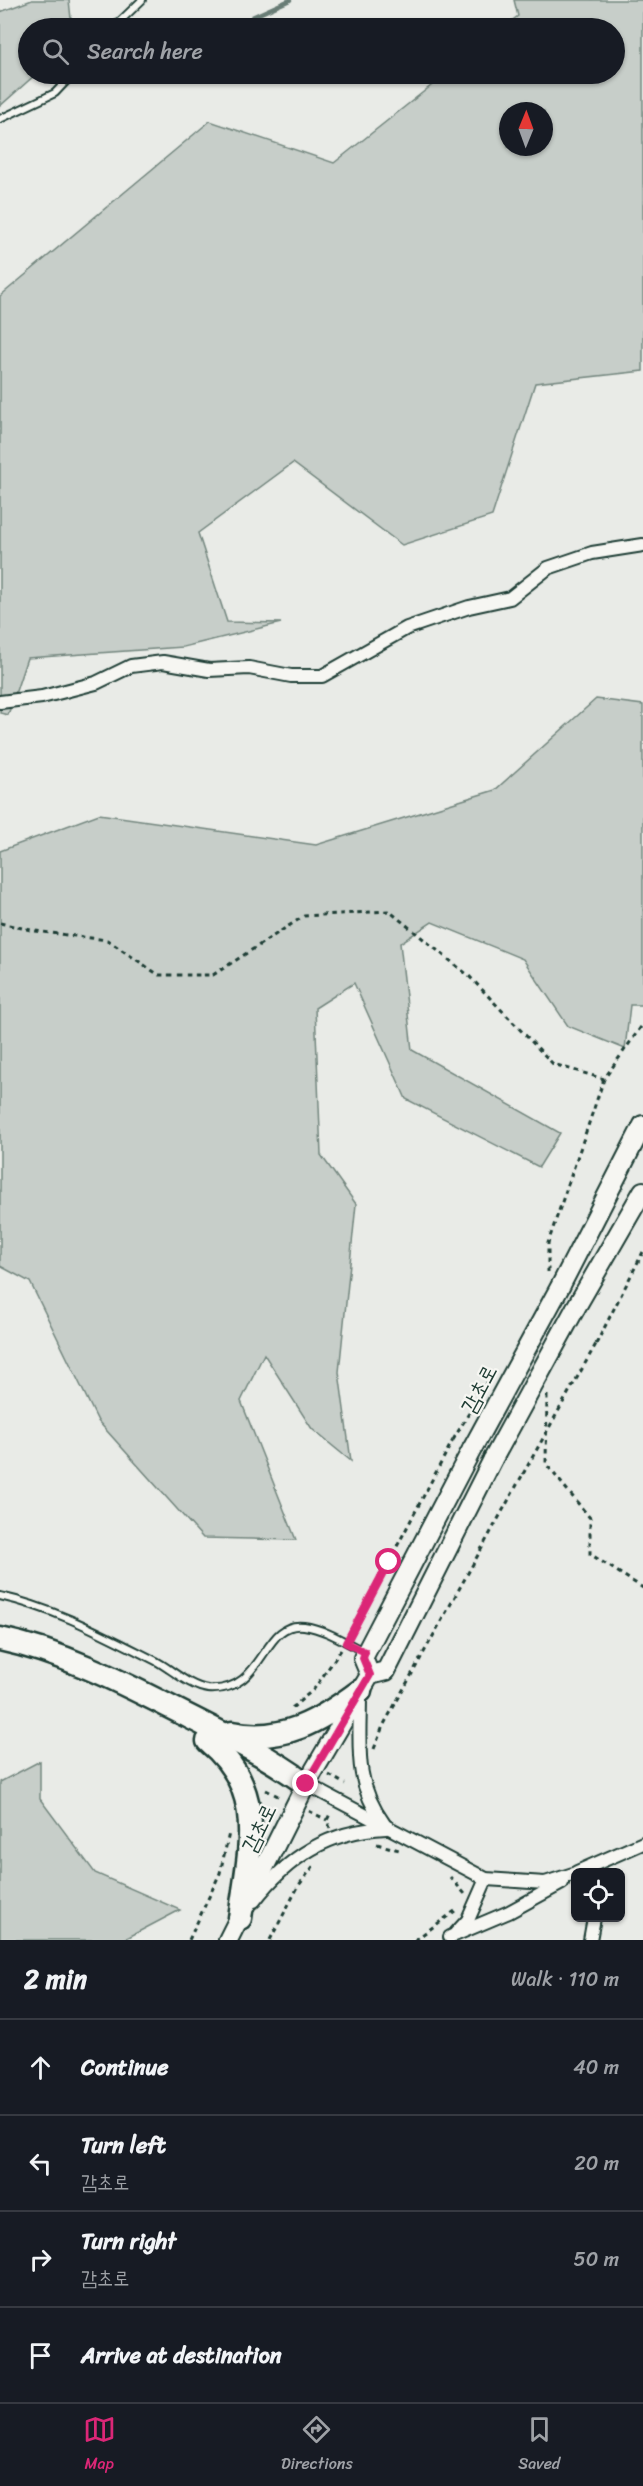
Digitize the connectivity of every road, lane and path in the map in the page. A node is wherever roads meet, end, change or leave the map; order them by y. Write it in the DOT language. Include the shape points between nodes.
graph roads {
  1 [pos="142,0"];
  2 [pos="123,18"];
  3 [pos="64,84"];
  4 [pos="0,119"];
  5 [pos="643,545"];
  6 [pos="0,702"];
  7 [pos="0,923"];
  8 [pos="643,1024"];
  9 [pos="643,1125"];
  10 [pos="643,1191"];
  11 [pos="643,1252"];
  12 [pos="453,1440"];
  13 [pos="0,1596"];
  14 [pos="0,1639"];
  15 [pos="346,1643"];
  16 [pos="0,1649"];
  17 [pos="365,1652"];
  18 [pos="365,1683"];
  19 [pos="300,1704"];
  20 [pos="212,1735"];
  21 [pos="373,1756"];
  22 [pos="362,1782"];
  23 [pos="306,1784"];
  24 [pos="337,1801"];
  25 [pos="387,1828"];
  26 [pos="333,1837"];
  27 [pos="369,1843"];
  28 [pos="643,1843"];
  29 [pos="407,1854"];
  30 [pos="318,1861"];
  31 [pos="600,1868"];
  32 [pos="442,1873"];
  33 [pos="571,1875"];
  34 [pos="571,1876"];
  35 [pos="486,1879"];
  36 [pos="465,1903"];
  37 [pos="206,1905"];
  38 [pos="458,1909"];
  39 [pos="240,1918"];
  40 [pos="593,1922"];
  41 [pos="447,1939"];
  42 [pos="189,1940"];
  43 [pos="228,1940"];
  44 [pos="270,1940"];
  45 [pos="415,1940"];
  46 [pos="590,1940"];
  1 -- 2 [label="lane"];
  3 -- 4 [label="lane" via="55,93"];
  5 -- 6 [label="street" via="592,553 548,568 510,598 407,628 322,676 291,676 249,668 209,670 163,662 131,666 96,683 42,697"];
  7 -- 8 [label="path" via="107,940 159,975 213,975 304,916 390,911 469,976 553,1064 604,1079"];
  9 -- 17 [label="main road, 감초로, bridge"];
  10 -- 18 [label="main road, 감초로, bridge" via="493,1459 386,1671"];
  11 -- 21 [label="path, bridge" via="596,1344 383,1726"];
  12 -- 15 [label="path"];
  13 -- 15 [label="lane" via="72,1621 205,1689 236,1684 249,1676 277,1635 289,1627 318,1629"];
  14 -- 20 [label="highway" via="55,1653"];
  15 -- 17 [label="lane"];
  15 -- 19 [label="path"];
  16 -- 20 [label="highway" via="79,1674"];
  17 -- 18 [label="main road"];
  18 -- 20 [label="highway" via="336,1709 291,1732 269,1736"];
  18 -- 22 [label="street"];
  18 -- 23 [label="main road, 감초로"];
  20 -- 23 [label="highway" via="263,1768"];
  20 -- 39 [label="highway" via="238,1773 247,1795 250,1841"];
  22 -- 24 [label="path" via="345,1784"];
  22 -- 25 [label="street" via="370,1805"];
  23 -- 24 [label="street"];
  23 -- 39 [label="main road, 감초로"];
  24 -- 25 [label="street"];
  24 -- 26 [label="path" via="327,1820"];
  25 -- 26 [label="street"];
  25 -- 35 [label="street"];
  26 -- 39 [label="street" via="294,1860"];
  27 -- 29 [label="path" via="388,1845"];
  28 -- 31 [label="street"];
  30 -- 44 [label="path" via="299,1886"];
  32 -- 36 [label="path" via="465,1892"];
  33 -- 35 [label="street" via="545,1883"];
  34 -- 41 [label="street" via="509,1912"];
  35 -- 41 [label="street" via="468,1920"];
  37 -- 42 [label="path"];
  38 -- 45 [label="path"];
  39 -- 43 [label="main road, 감초로"];
  40 -- 46 [label="street"];
}
